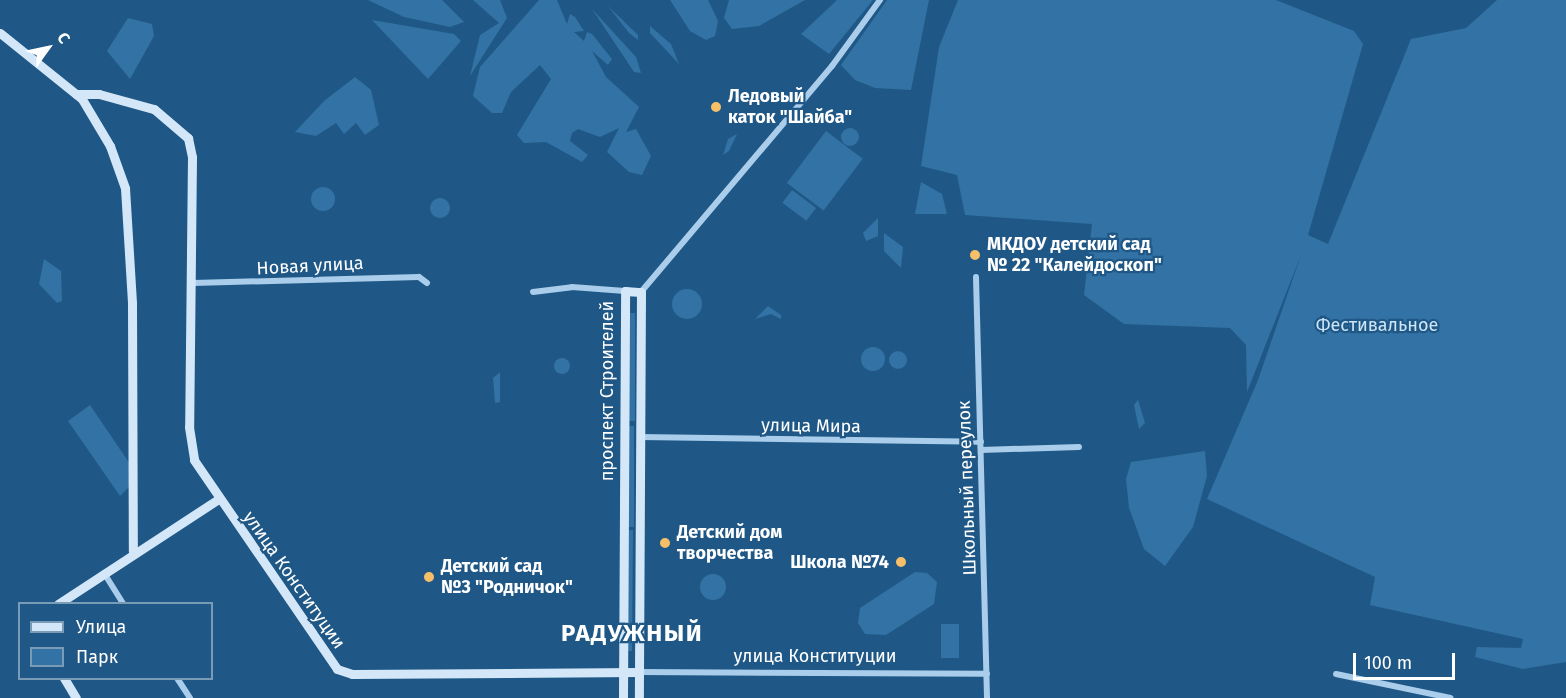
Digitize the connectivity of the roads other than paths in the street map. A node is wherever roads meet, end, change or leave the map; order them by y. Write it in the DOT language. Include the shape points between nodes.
graph roads {
  1 [pos="880,0"];
  2 [pos="0,33"];
  3 [pos="76,94"];
  4 [pos="976,277"];
  5 [pos="427,282"];
  6 [pos="193,283"];
  7 [pos="624,291"];
  8 [pos="533,292"];
  9 [pos="641,292"];
  10 [pos="640,437"];
  11 [pos="981,446"];
  12 [pos="1079,447"];
  13 [pos="217,500"];
  14 [pos="136,527"];
  15 [pos="165,535"];
  16 [pos="133,551"];
  17 [pos="103,573"];
  18 [pos="60,602"];
  19 [pos="122,602"];
  20 [pos="623,672"];
  21 [pos="639,672"];
  22 [pos="1336,674"];
  23 [pos="987,675"];
  24 [pos="65,680"];
  25 [pos="178,680"];
  26 [pos="76,698"];
  27 [pos="190,698"];
  28 [pos="623,698"];
  29 [pos="639,698"];
  30 [pos="987,698"];
  31 [pos="1451,698"];
  1 -- 9 [label="street" via="832,66"];
  2 -- 3 [label="street"];
  3 -- 6 [label="street, улица Конституции" via="99,94 154,110 188,138"];
  3 -- 14 [label="street" via="110,146 127,197"];
  4 -- 11 [label="street, Школьный переулок"];
  5 -- 6 [label="street, Новая улица" via="419,277"];
  6 -- 13 [label="street, улица Конституции" via="192,450"];
  7 -- 8 [label="street" via="572,287"];
  7 -- 9 [label="street, проспект Строителей"];
  7 -- 20 [label="street, проспект Строителей"];
  9 -- 10 [label="street, проспект Строителей"];
  10 -- 11 [label="street, улица Мира"];
  10 -- 21 [label="street, проспект Строителей"];
  11 -- 12 [label="street, улица Мира"];
  11 -- 23 [label="street, Школьный переулок"];
  13 -- 15 [label="street"];
  13 -- 20 [label="street, улица Конституции" via="342,671"];
  14 -- 15 [label="street" via="145,537"];
  14 -- 16 [label="street"];
  15 -- 16 [label="street"];
  16 -- 17 [label="street"];
  17 -- 18 [label="street"];
  17 -- 19 [label="street"];
  20 -- 21 [label="street, улица Конституции"];
  20 -- 28 [label="street, проспект Строителей"];
  21 -- 23 [label="street, улица Конституции"];
  21 -- 29 [label="street, проспект Строителей"];
  22 -- 31 [label="street"];
  23 -- 30 [label="street, Школьный переулок"];
  24 -- 26 [label="street"];
  25 -- 27 [label="street"];
}
